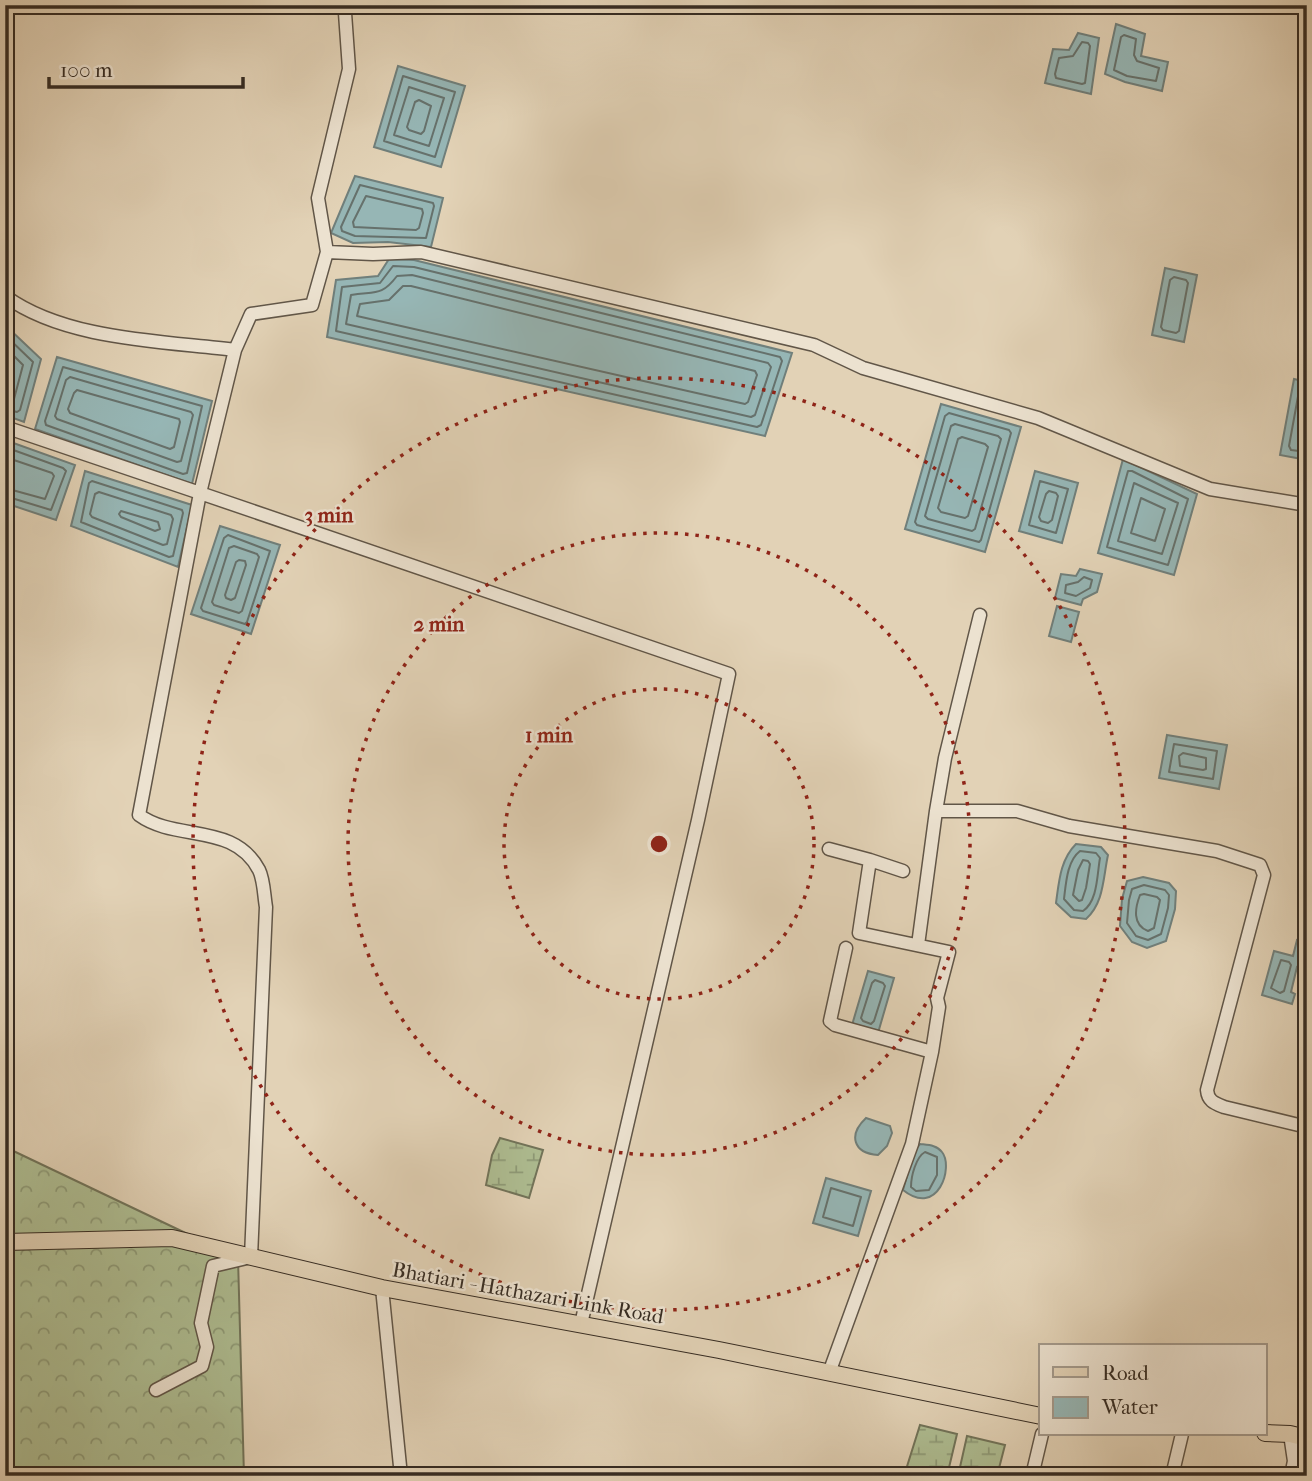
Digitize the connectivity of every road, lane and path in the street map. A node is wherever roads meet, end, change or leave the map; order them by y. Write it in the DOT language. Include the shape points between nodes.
graph roads {
  1 [pos="342,5"];
  2 [pos="327,252"];
  3 [pos="5,296"];
  4 [pos="235,350"];
  5 [pos="5,427"];
  6 [pos="200,493"];
  7 [pos="1307,505"];
  8 [pos="980,615"];
  9 [pos="936,811"];
  10 [pos="829,849"];
  11 [pos="870,860"];
  12 [pos="903,870"];
  13 [pos="918,945"];
  14 [pos="846,948"];
  15 [pos="932,1052"];
  16 [pos="1307,1127"];
  17 [pos="5,1242"];
  18 [pos="251,1257"];
  19 [pos="382,1288"];
  20 [pos="581,1324"];
  21 [pos="829,1373"];
  22 [pos="156,1390"];
  23 [pos="1039,1416"];
  24 [pos="1266,1433"];
  25 [pos="1042,1436"];
  26 [pos="1182,1436"];
  27 [pos="1299,1436"];
  28 [pos="401,1476"];
  29 [pos="1032,1476"];
  30 [pos="1172,1476"];
  31 [pos="1291,1476"];
  1 -- 2 [label="street" via="349,69 318,198"];
  2 -- 4 [label="street" via="312,305 251,314"];
  2 -- 7 [label="street" via="421,252 814,345 863,368 1038,418 1210,489"];
  3 -- 4 [label="street" via="23,309 106,334"];
  4 -- 6 [label="street"];
  5 -- 6 [label="street"];
  6 -- 18 [label="street" via="139,815 149,823 216,835 241,847 260,871 266,907"];
  6 -- 20 [label="street" via="729,674"];
  8 -- 9 [label="street"];
  9 -- 13 [label="street"];
  9 -- 16 [label="street" via="1017,811 1069,826 1217,850 1260,864 1264,875 1208,1097 1224,1107"];
  10 -- 11 [label="street"];
  11 -- 12 [label="street"];
  11 -- 13 [label="street" via="859,933"];
  13 -- 15 [label="street" via="949,952 937,998"];
  14 -- 15 [label="street" via="830,1021"];
  15 -- 21 [label="street" via="912,1144"];
  17 -- 18 [label="main road, Bhatiari - Hathazari Link Road" via="160,1238"];
  18 -- 19 [label="main road, Bhatiari - Hathazari Link Road"];
  18 -- 22 [label="street" via="212,1266 201,1323 207,1347 202,1366"];
  19 -- 20 [label="main road, Bhatiari - Hathazari Link Road"];
  19 -- 28 [label="street"];
  20 -- 21 [label="main road, Bhatiari - Hathazari Link Road"];
  21 -- 23 [label="main road, Bhatiari - Hathazari Link Road"];
  24 -- 27 [label="main road"];
  25 -- 29 [label="street"];
  26 -- 30 [label="street"];
  27 -- 31 [label="street"];
}
